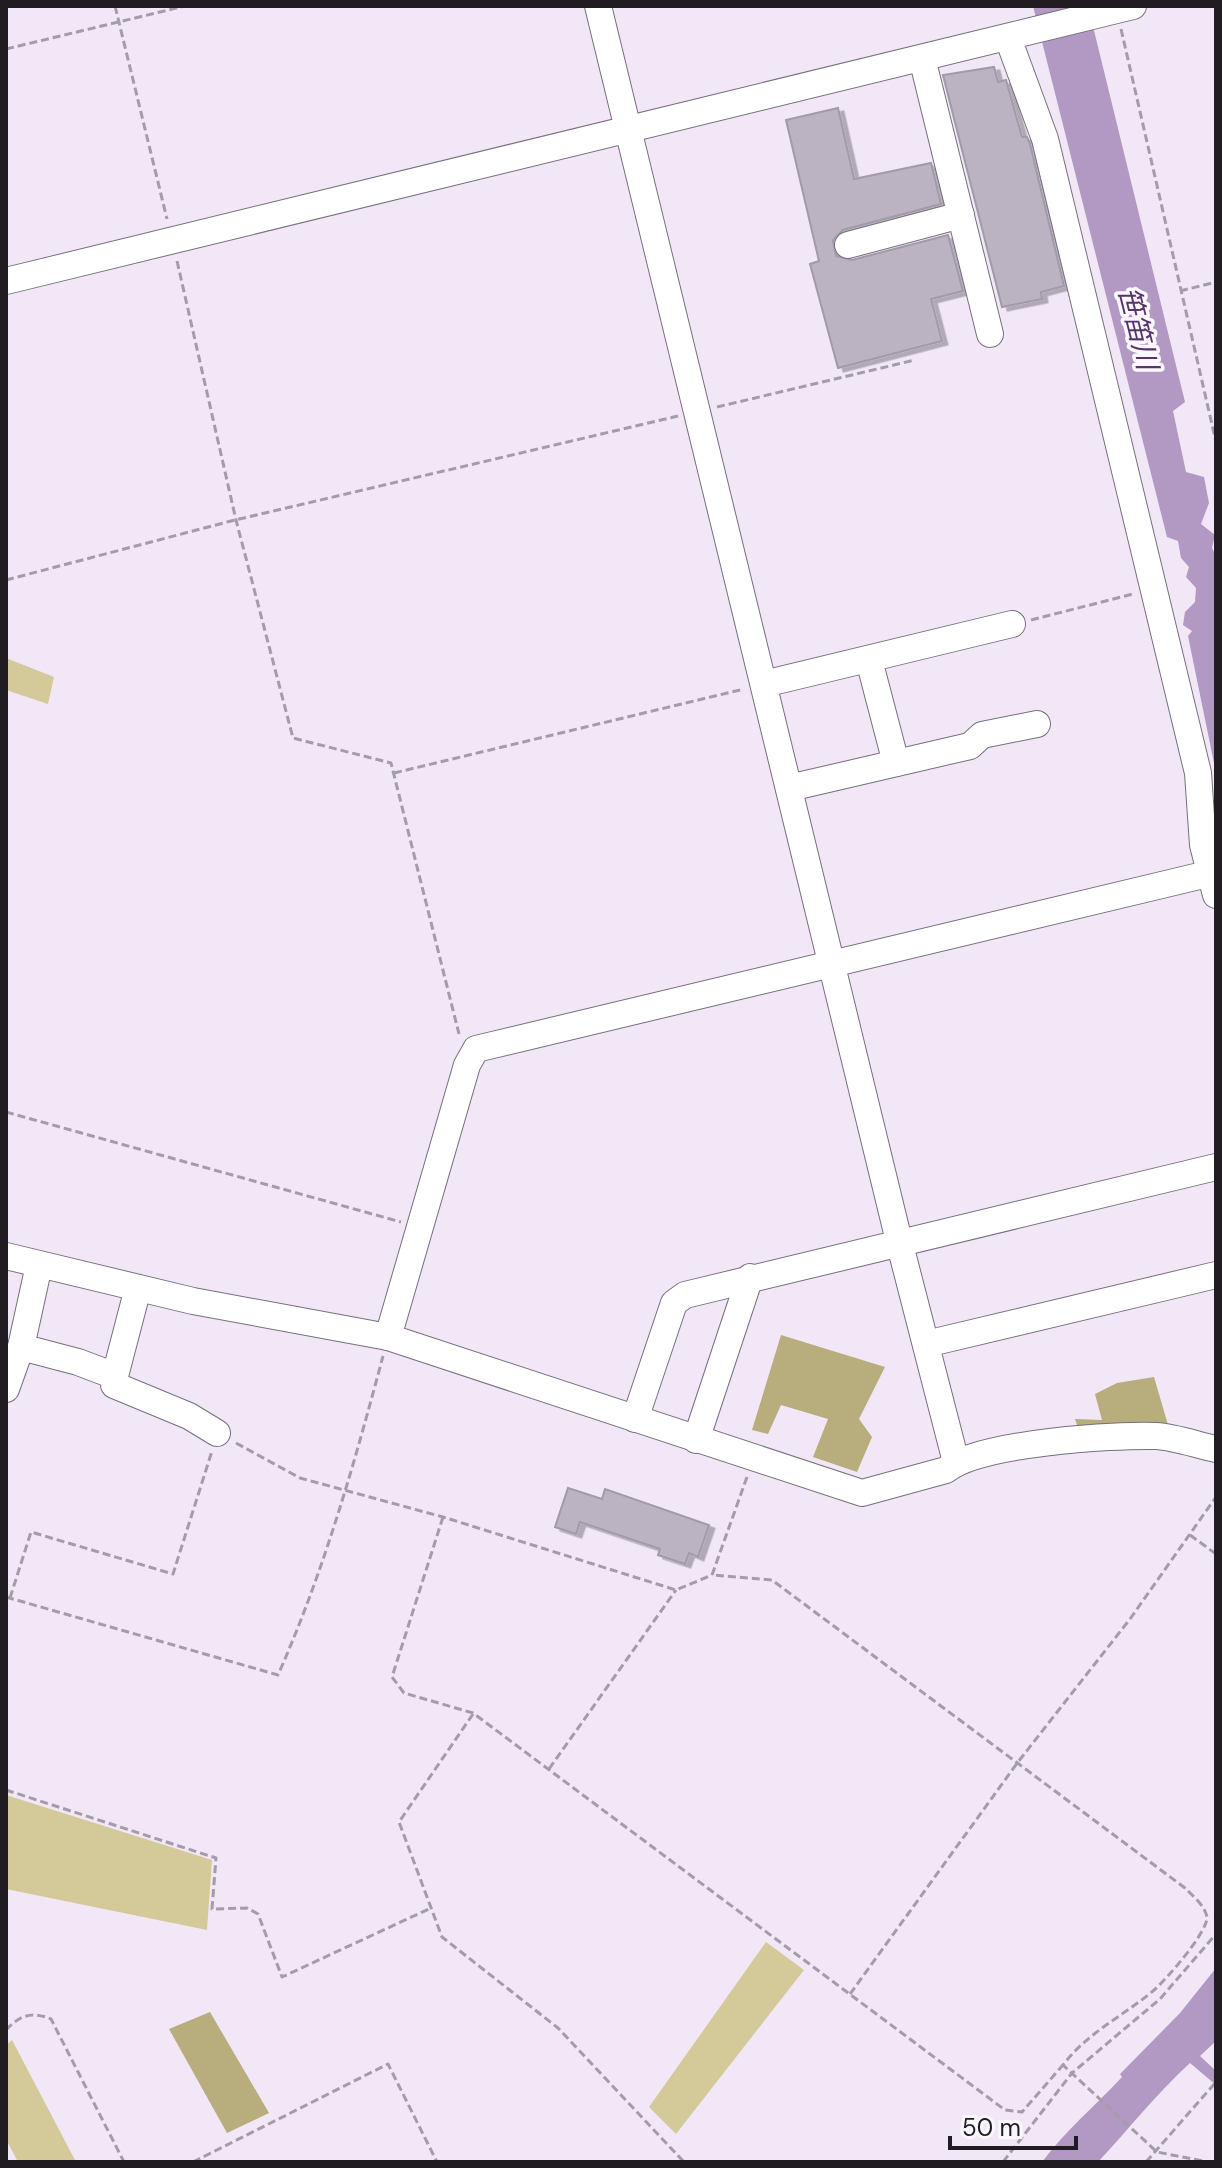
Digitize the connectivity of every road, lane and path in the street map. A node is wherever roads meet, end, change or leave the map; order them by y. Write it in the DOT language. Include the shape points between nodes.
graph roads {
  1 [pos="115,6"];
  2 [pos="185,6"];
  3 [pos="598,6"];
  4 [pos="1122,8"];
  5 [pos="119,22"];
  6 [pos="1008,38"];
  7 [pos="6,49"];
  8 [pos="922,58"];
  9 [pos="628,130"];
  10 [pos="961,215"];
  11 [pos="172,241"];
  12 [pos="848,245"];
  13 [pos="6,281"];
  14 [pos="1216,282"];
  15 [pos="1180,291"];
  16 [pos="990,334"];
  17 [pos="915,360"];
  18 [pos="697,412"];
  19 [pos="1216,442"];
  20 [pos="236,520"];
  21 [pos="6,580"];
  22 [pos="1153,589"];
  23 [pos="1012,624"];
  24 [pos="869,660"];
  25 [pos="764,684"];
  26 [pos="1037,724"];
  27 [pos="896,763"];
  28 [pos="394,773"];
  29 [pos="789,788"];
  30 [pos="1214,880"];
  31 [pos="832,963"];
  32 [pos="467,1065"];
  33 [pos="6,1112"];
  34 [pos="1216,1167"];
  35 [pos="420,1227"];
  36 [pos="899,1241"];
  37 [pos="6,1256"];
  38 [pos="39,1265"];
  39 [pos="1216,1275"];
  40 [pos="750,1277"];
  41 [pos="138,1288"];
  42 [pos="388,1337"];
  43 [pos="926,1344"];
  44 [pos="21,1347"];
  45 [pos="115,1376"];
  46 [pos="6,1389"];
  47 [pos="635,1419"];
  48 [pos="217,1433"];
  49 [pos="696,1440"];
  50 [pos="1216,1449"];
  51 [pos="753,1459"];
  52 [pos="956,1462"];
  53 [pos="348,1489"];
  54 [pos="1216,1497"];
  55 [pos="443,1517"];
  56 [pos="1190,1535"];
  57 [pos="1216,1554"];
  58 [pos="712,1575"];
  59 [pos="676,1590"];
  60 [pos="8,1597"];
  61 [pos="473,1713"];
  62 [pos="1018,1762"];
  63 [pos="549,1769"];
  64 [pos="6,1790"];
  65 [pos="431,1908"];
  66 [pos="1216,1934"];
  67 [pos="850,1994"];
  68 [pos="6,2030"];
  69 [pos="1063,2065"];
  70 [pos="1072,2073"];
  71 [pos="1216,2082"];
  72 [pos="1157,2152"];
  73 [pos="124,2162"];
  74 [pos="193,2162"];
  75 [pos="437,2162"];
  76 [pos="684,2162"];
  77 [pos="1003,2162"];
  78 [pos="1146,2162"];
  79 [pos="1208,2162"];
  1 -- 5 [label="path"];
  2 -- 5 [label="path"];
  3 -- 9 [label="street"];
  4 -- 6 [label="street"];
  4 -- 15 [label="path" via="1137,107"];
  5 -- 7 [label="path"];
  5 -- 11 [label="path"];
  6 -- 8 [label="street"];
  6 -- 22 [label="street" via="1045,139"];
  8 -- 9 [label="street"];
  8 -- 10 [label="street"];
  9 -- 11 [label="street"];
  9 -- 18 [label="street"];
  10 -- 12 [label="street"];
  10 -- 16 [label="street"];
  11 -- 13 [label="street"];
  11 -- 20 [label="path"];
  14 -- 15 [label="path"];
  15 -- 19 [label="path"];
  17 -- 18 [label="path"];
  18 -- 20 [label="path"];
  18 -- 25 [label="street"];
  20 -- 21 [label="path"];
  20 -- 28 [label="path" via="293,738 391,763"];
  22 -- 23 [label="path"];
  22 -- 30 [label="street" via="1198,773"];
  23 -- 24 [label="street"];
  24 -- 25 [label="street"];
  24 -- 27 [label="street"];
  25 -- 28 [label="path"];
  25 -- 29 [label="street"];
  26 -- 27 [label="street" via="982,735 970,746"];
  27 -- 29 [label="street"];
  28 -- 32 [label="path"];
  29 -- 31 [label="street"];
  30 -- 31 [label="street"];
  31 -- 32 [label="street" via="476,1049"];
  31 -- 36 [label="street"];
  32 -- 35 [label="street"];
  33 -- 35 [label="path"];
  34 -- 36 [label="street"];
  35 -- 42 [label="street"];
  36 -- 40 [label="street"];
  36 -- 43 [label="street"];
  37 -- 38 [label="street"];
  38 -- 41 [label="street"];
  38 -- 44 [label="street"];
  39 -- 43 [label="street"];
  40 -- 47 [label="street" via="685,1295 674,1303"];
  40 -- 49 [label="street"];
  41 -- 42 [label="street"];
  41 -- 45 [label="street"];
  42 -- 47 [label="street"];
  42 -- 53 [label="path"];
  43 -- 52 [label="street"];
  44 -- 45 [label="street"];
  44 -- 46 [label="street"];
  45 -- 48 [label="street" via="114,1385"];
  47 -- 49 [label="street"];
  48 -- 53 [label="path" via="300,1478"];
  48 -- 60 [label="path" via="173,1574 31,1532"];
  49 -- 51 [label="street"];
  50 -- 52 [label="street" via="1158,1436 1026,1445"];
  51 -- 52 [label="street" via="862,1493 946,1470"];
  51 -- 58 [label="path"];
  53 -- 55 [label="path"];
  53 -- 60 [label="path" via="312,1599 278,1675"];
  54 -- 56 [label="path"];
  55 -- 59 [label="path"];
  55 -- 61 [label="path" via="392,1677 404,1693"];
  56 -- 57 [label="path"];
  56 -- 62 [label="path"];
  58 -- 59 [label="path"];
  58 -- 62 [label="path" via="772,1580"];
  59 -- 63 [label="path"];
  61 -- 63 [label="path"];
  61 -- 65 [label="path" via="399,1822"];
  62 -- 67 [label="path"];
  62 -- 69 [label="path" via="1185,1888 1207,1918 1204,1931 1156,1989 1077,2046"];
  63 -- 67 [label="path"];
  64 -- 65 [label="path" via="216,1858 212,1909 247,1908 258,1914 282,1977"];
  65 -- 76 [label="path" via="442,1937 558,2028"];
  66 -- 70 [label="path" via="1160,1999"];
  67 -- 69 [label="path" via="1005,2110 1022,2112"];
  68 -- 73 [label="path" via="26,2015 51,2019"];
  69 -- 70 [label="path"];
  70 -- 72 [label="path"];
  70 -- 77 [label="path"];
  71 -- 72 [label="path"];
  72 -- 78 [label="path"];
  72 -- 79 [label="path"];
  74 -- 75 [label="path" via="388,2064"];
}
